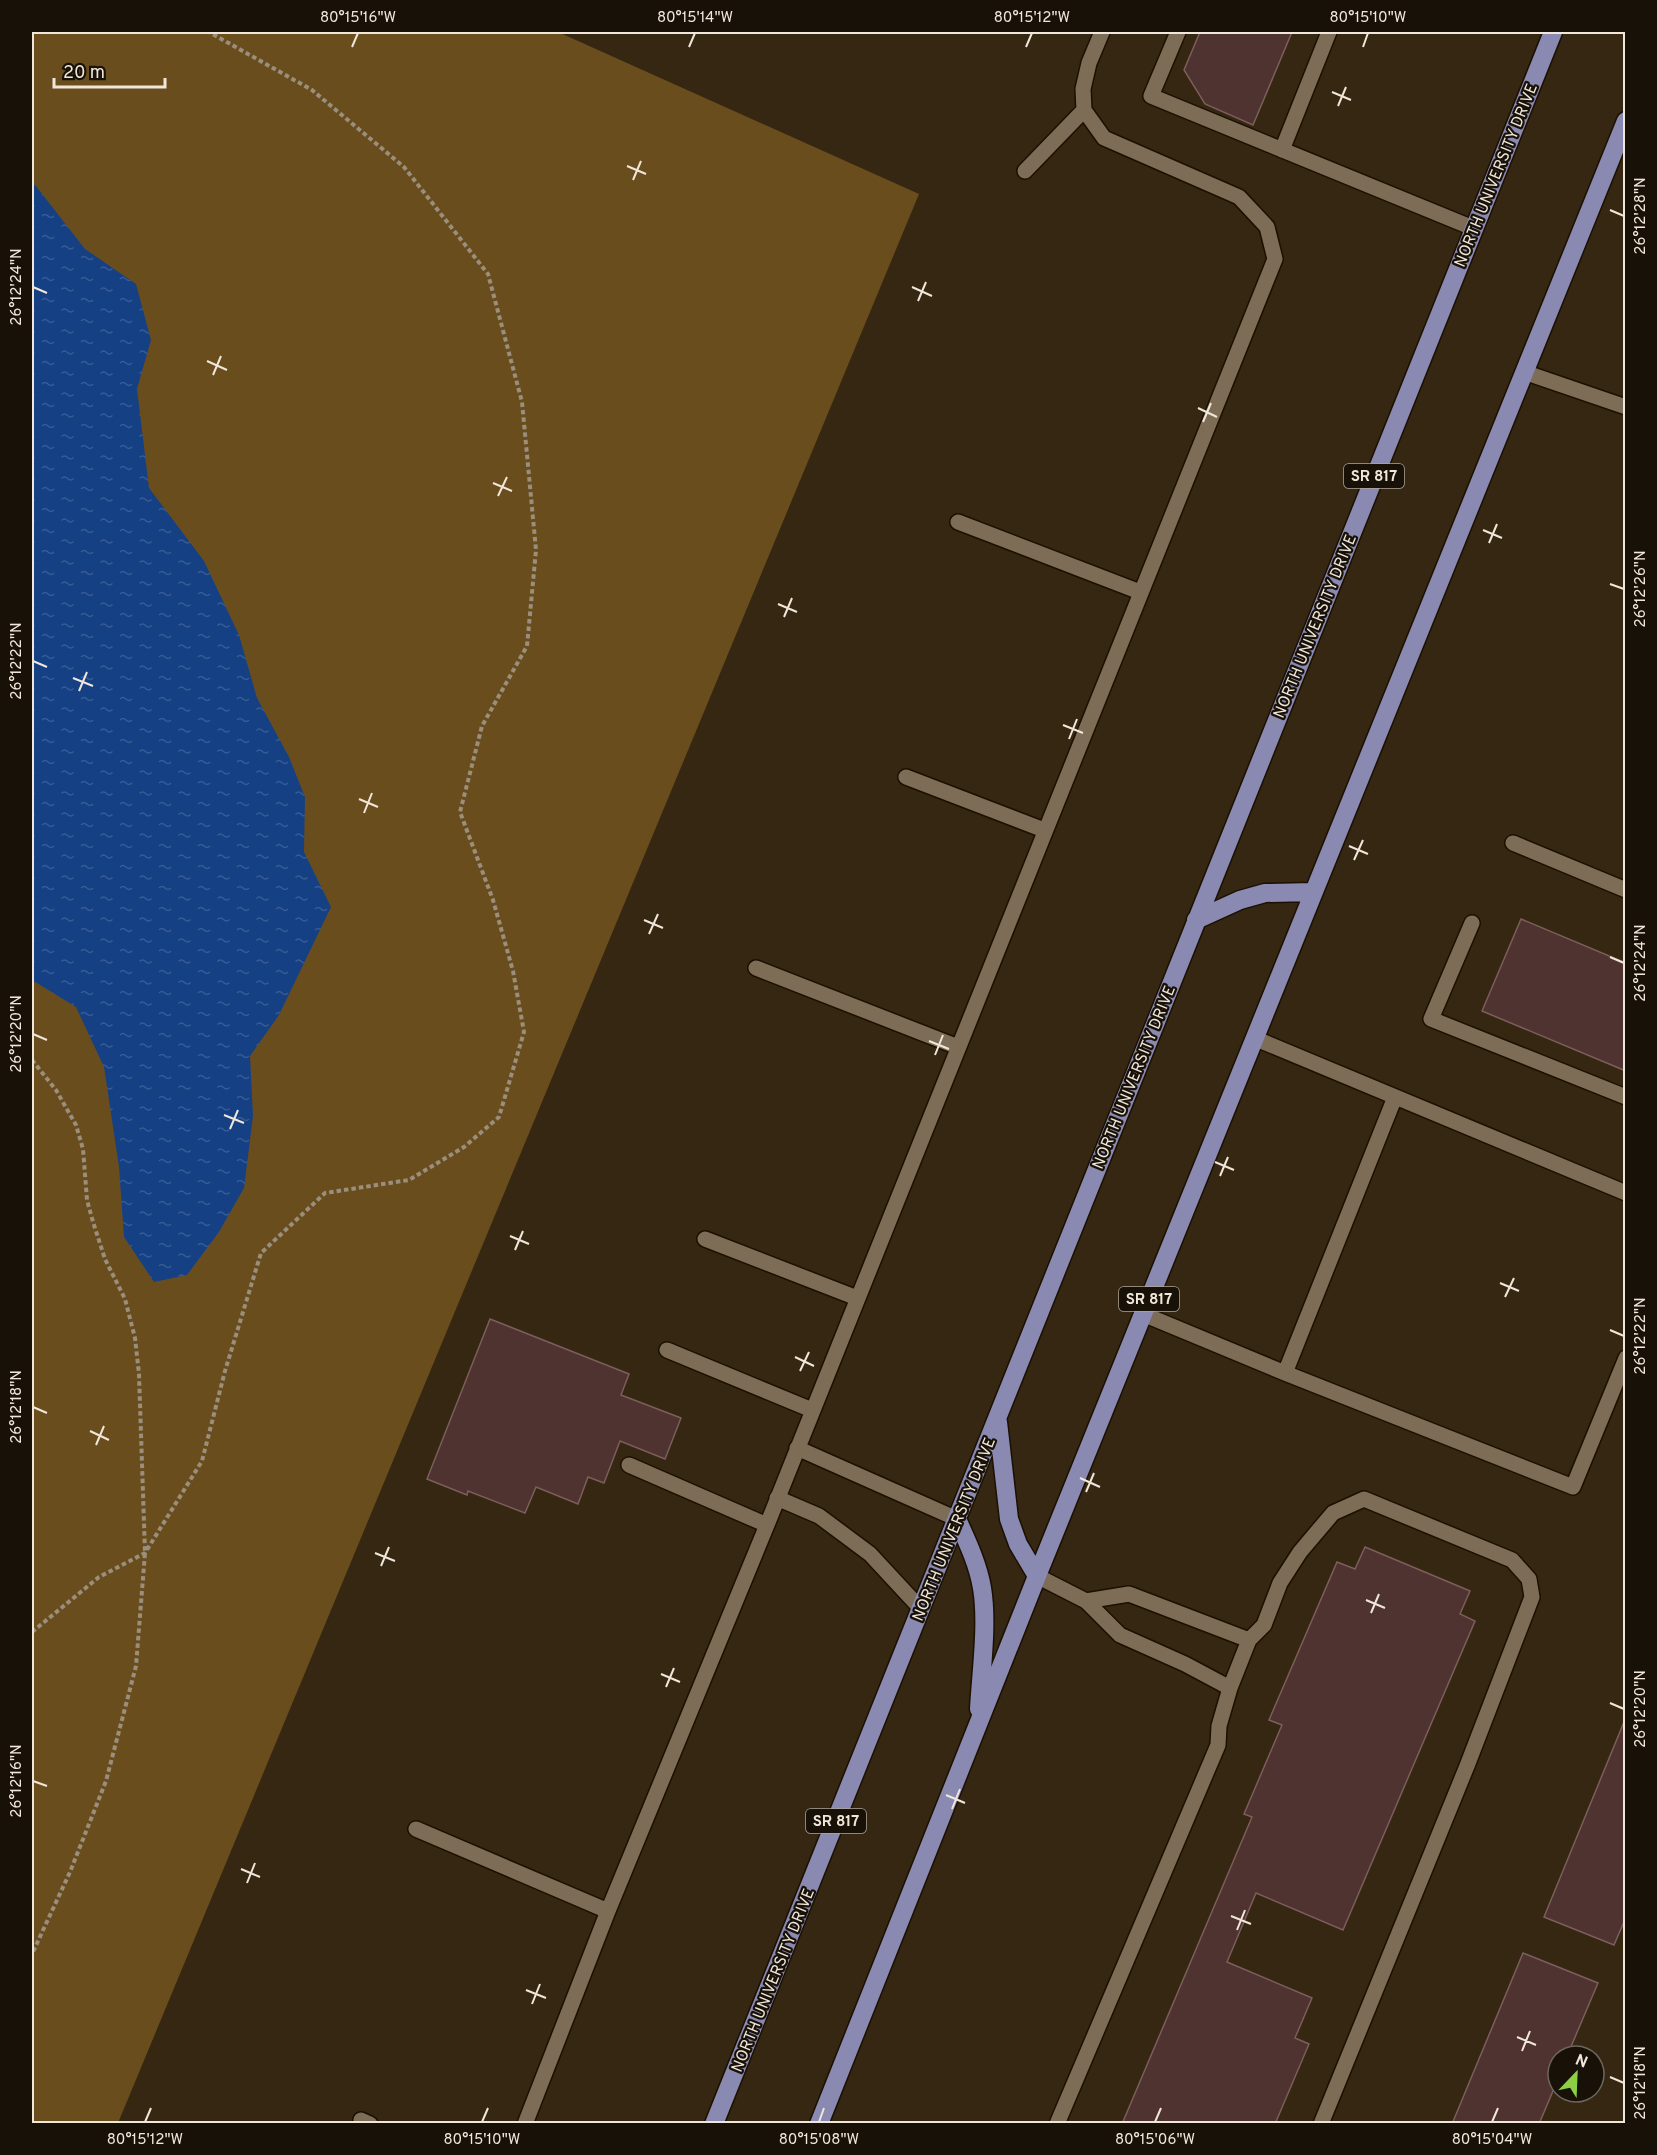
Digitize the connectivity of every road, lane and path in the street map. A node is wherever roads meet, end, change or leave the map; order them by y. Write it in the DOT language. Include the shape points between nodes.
graph roads {
  1 [pos="210,32"];
  2 [pos="1102,32"];
  3 [pos="1178,32"];
  4 [pos="1329,32"];
  5 [pos="1552,32"];
  6 [pos="1084,110"];
  7 [pos="1626,121"];
  8 [pos="1282,150"];
  9 [pos="1025,171"];
  10 [pos="1473,228"];
  11 [pos="1524,372"];
  12 [pos="1626,407"];
  13 [pos="958,522"];
  14 [pos="1140,592"];
  15 [pos="906,777"];
  16 [pos="1044,830"];
  17 [pos="1513,843"];
  18 [pos="1626,890"];
  19 [pos="1313,892"];
  20 [pos="1196,920"];
  21 [pos="1472,923"];
  22 [pos="756,968"];
  23 [pos="1254,1038"];
  24 [pos="958,1047"];
  25 [pos="32,1060"];
  26 [pos="1395,1097"];
  27 [pos="1626,1097"];
  28 [pos="1626,1193"];
  29 [pos="705,1239"];
  30 [pos="857,1298"];
  31 [pos="1143,1314"];
  32 [pos="667,1350"];
  33 [pos="1626,1358"];
  34 [pos="1285,1373"];
  35 [pos="812,1410"];
  36 [pos="998,1418"];
  37 [pos="797,1448"];
  38 [pos="629,1465"];
  39 [pos="777,1498"];
  40 [pos="957,1519"];
  41 [pos="766,1525"];
  42 [pos="145,1553"];
  43 [pos="1036,1576"];
  44 [pos="1086,1601"];
  45 [pos="921,1610"];
  46 [pos="32,1632"];
  47 [pos="1249,1640"];
  48 [pos="1230,1688"];
  49 [pos="978,1723"];
  50 [pos="416,1829"];
  51 [pos="608,1911"];
  52 [pos="32,1954"];
  53 [pos="525,2124"];
  54 [pos="714,2124"];
  55 [pos="819,2124"];
  56 [pos="1057,2124"];
  57 [pos="1321,2124"];
  1 -- 42 [label="path" via="312,90 404,166 488,274 522,402 536,550 527,646 482,726 460,812 493,900 513,971 524,1032 500,1118 464,1147 409,1180 325,1193 261,1253 202,1461"];
  2 -- 6 [label="lane" via="1083,89"];
  3 -- 8 [label="lane" via="1151,96"];
  4 -- 8 [label="lane"];
  5 -- 10 [label="main road, NORTH UNIVERSITY DRIVE / SR 817"];
  6 -- 9 [label="lane"];
  6 -- 14 [label="lane" via="1104,138 1239,197 1267,226 1275,259"];
  7 -- 11 [label="main road, SR 817"];
  8 -- 10 [label="lane"];
  10 -- 20 [label="main road, NORTH UNIVERSITY DRIVE / SR 817"];
  11 -- 12 [label="lane"];
  11 -- 19 [label="main road, SR 817"];
  13 -- 14 [label="lane"];
  14 -- 16 [label="lane"];
  15 -- 16 [label="lane"];
  16 -- 24 [label="lane"];
  17 -- 18 [label="lane"];
  19 -- 20 [label="main road" via="1265,893"];
  19 -- 23 [label="main road, SR 817"];
  20 -- 36 [label="main road, NORTH UNIVERSITY DRIVE / SR 817"];
  21 -- 27 [label="lane" via="1431,1019"];
  22 -- 24 [label="lane"];
  23 -- 26 [label="lane"];
  23 -- 31 [label="main road, SR 817"];
  24 -- 30 [label="lane"];
  25 -- 42 [label="path" via="56,1090 76,1125 93,1222 105,1259 125,1299 135,1338"];
  26 -- 28 [label="lane"];
  26 -- 34 [label="lane"];
  29 -- 30 [label="lane"];
  30 -- 35 [label="lane"];
  31 -- 34 [label="lane"];
  31 -- 43 [label="main road, SR 817"];
  32 -- 35 [label="lane"];
  33 -- 34 [label="lane" via="1573,1487"];
  35 -- 37 [label="lane"];
  36 -- 40 [label="main road, NORTH UNIVERSITY DRIVE / SR 817"];
  36 -- 43 [label="main road" via="1009,1519"];
  37 -- 39 [label="lane"];
  37 -- 40 [label="lane"];
  38 -- 41 [label="lane"];
  39 -- 41 [label="lane"];
  39 -- 45 [label="lane" via="819,1516 870,1554"];
  40 -- 45 [label="main road, NORTH UNIVERSITY DRIVE / SR 817"];
  40 -- 49 [label="main road" via="982,1589"];
  41 -- 51 [label="lane"];
  42 -- 46 [label="path" via="99,1577"];
  42 -- 52 [label="path" via="136,1666 106,1781"];
  43 -- 44 [label="lane"];
  43 -- 49 [label="main road, SR 817"];
  44 -- 47 [label="lane" via="1129,1594"];
  44 -- 48 [label="lane" via="1120,1635"];
  45 -- 54 [label="main road, NORTH UNIVERSITY DRIVE / SR 817"];
  47 -- 48 [label="lane"];
  47 -- 57 [label="lane" via="1264,1625 1280,1583 1300,1552 1333,1513 1364,1499 1512,1560 1529,1579 1532,1597 1528,1608"];
  48 -- 56 [label="lane" via="1218,1745"];
  49 -- 55 [label="main road, SR 817"];
  50 -- 51 [label="lane"];
  51 -- 53 [label="lane"];
}
